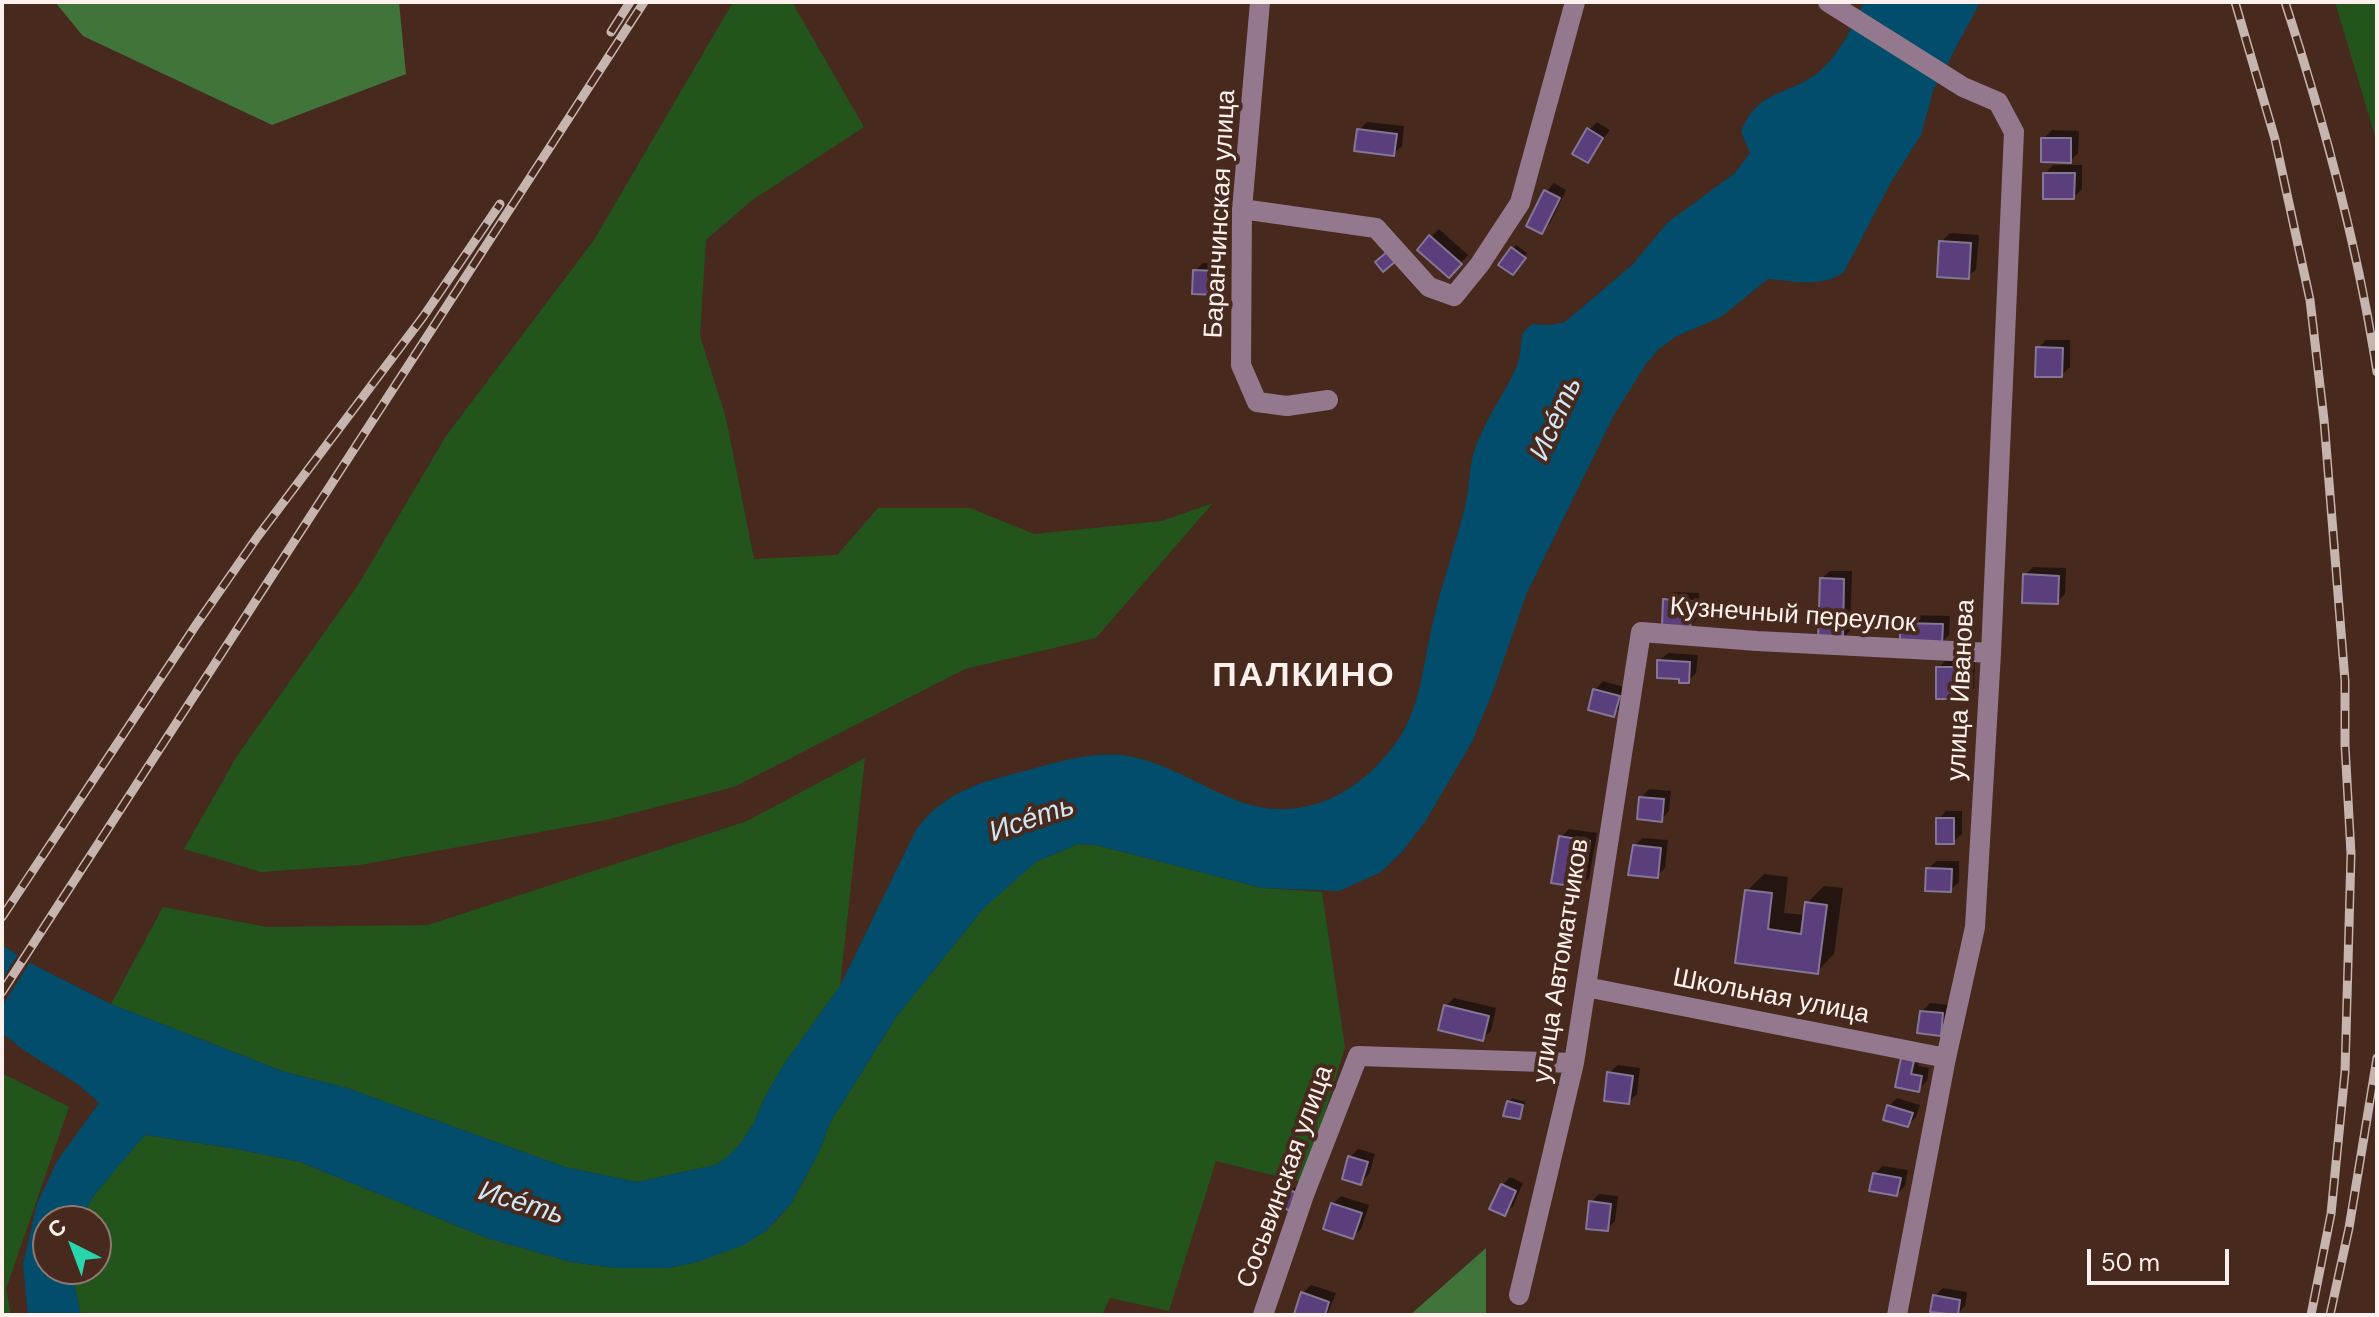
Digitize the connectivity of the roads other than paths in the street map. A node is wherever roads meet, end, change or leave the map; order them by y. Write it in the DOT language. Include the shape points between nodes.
graph roads {
  1 [pos="1260,2"];
  2 [pos="1575,2"];
  3 [pos="1834,6"];
  4 [pos="1242,209"];
  5 [pos="1328,400"];
  6 [pos="1641,632"];
  7 [pos="1991,653"];
  8 [pos="1586,987"];
  9 [pos="1946,1058"];
  10 [pos="1574,1063"];
  11 [pos="1519,1295"];
  12 [pos="1263,1315"];
  13 [pos="1897,1315"];
  1 -- 4 [label="street, Баранчинская улица"];
  2 -- 4 [label="street" via="1520,203 1454,296 1429,287 1376,228"];
  3 -- 7 [label="street, улица Иванова" via="1963,87 1998,102 2014,132"];
  4 -- 5 [label="street, Баранчинская улица" via="1241,365 1257,402 1287,406"];
  6 -- 7 [label="street, Кузнечный переулок"];
  6 -- 8 [label="street, улица Автоматчиков"];
  7 -- 9 [label="street, улица Иванова" via="1975,927"];
  8 -- 9 [label="street, Школьная улица"];
  8 -- 10 [label="street, улица Автоматчиков"];
  9 -- 13 [label="street, улица Иванова"];
  10 -- 11 [label="street, улица Автоматчиков"];
  10 -- 12 [label="street, Сосьвинская улица" via="1358,1056"];
}
